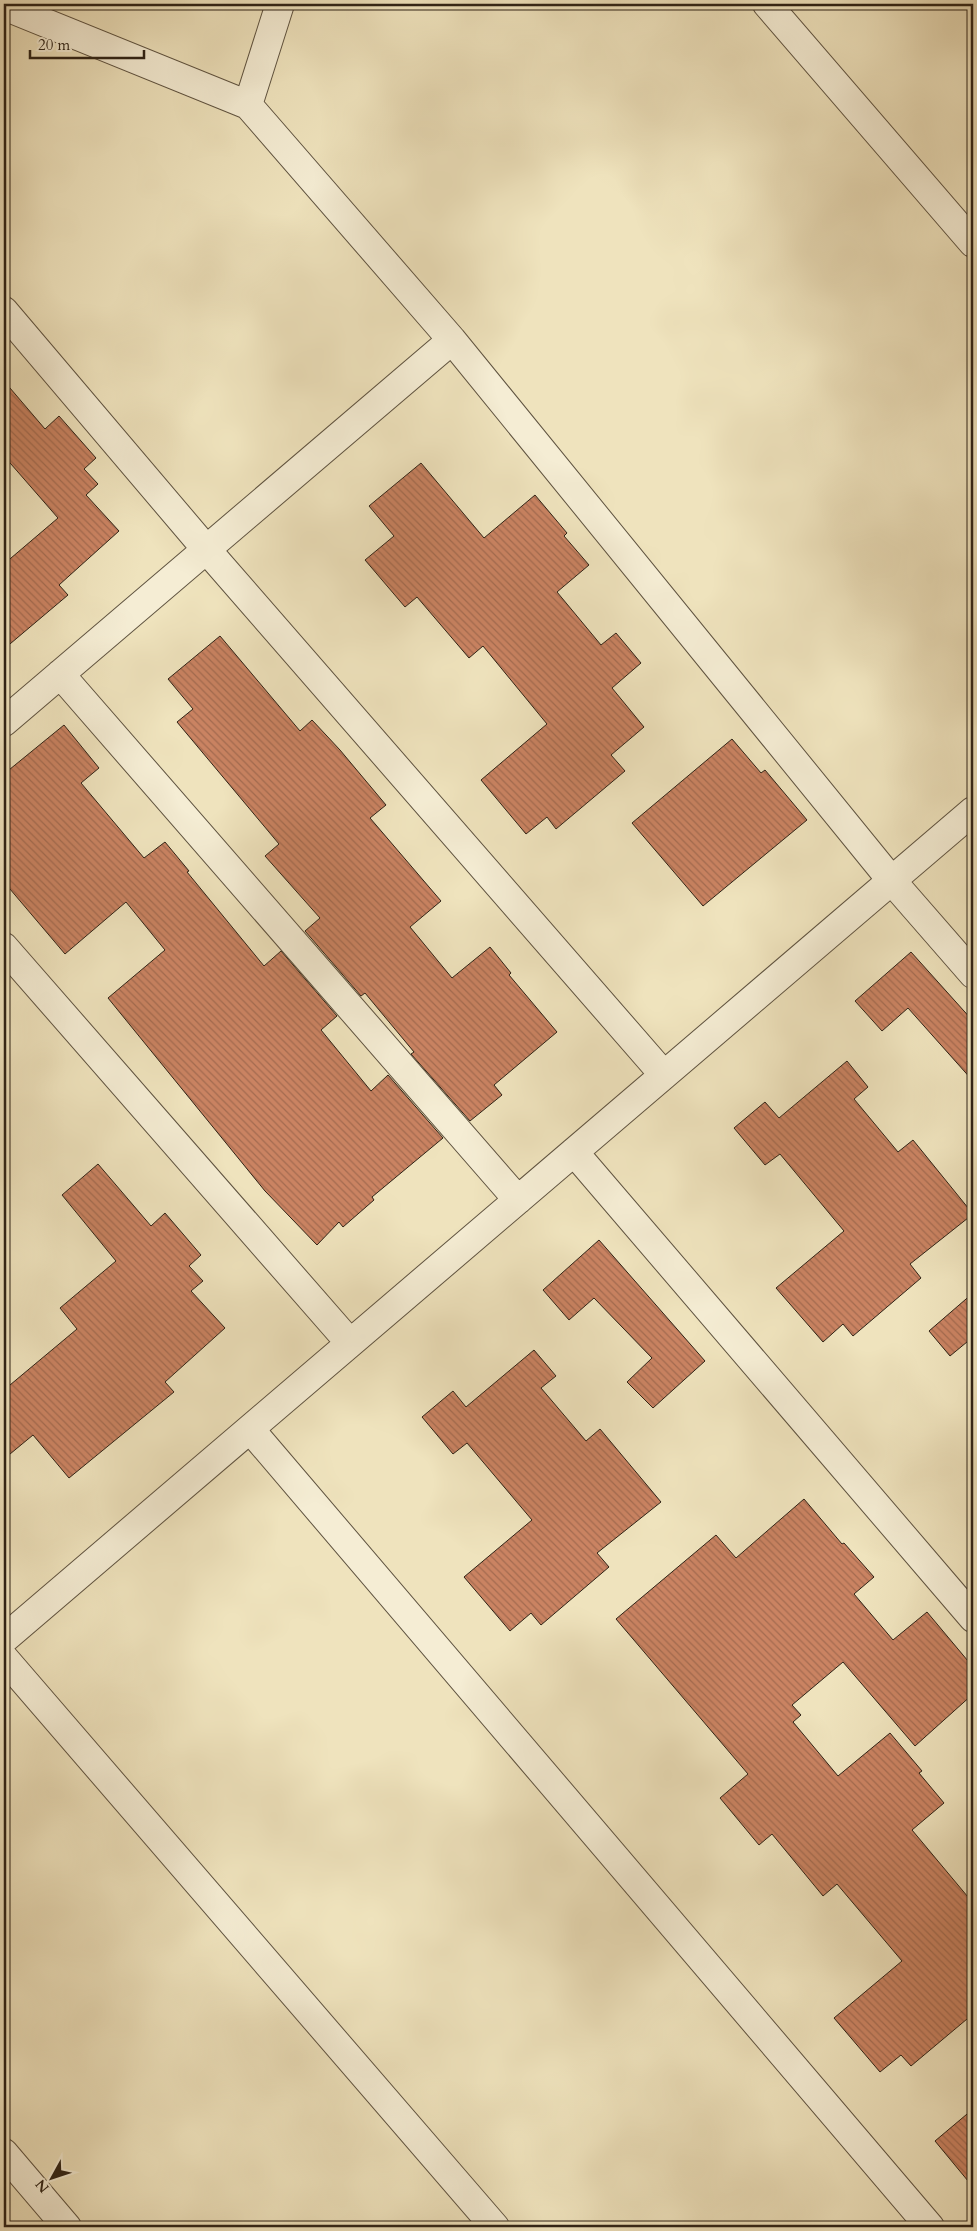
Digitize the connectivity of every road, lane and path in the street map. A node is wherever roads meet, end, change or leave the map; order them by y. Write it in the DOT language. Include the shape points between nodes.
graph roads {
  1 [pos="280,4"];
  2 [pos="767,4"];
  3 [pos="4,6"];
  4 [pos="248,105"];
  5 [pos="968,228"];
  6 [pos="4,312"];
  7 [pos="452,340"];
  8 [pos="206,549"];
  9 [pos="60,674"];
  10 [pos="4,722"];
  11 [pos="973,811"];
  12 [pos="892,881"];
  13 [pos="4,946"];
  14 [pos="973,974"];
  15 [pos="664,1075"];
  16 [pos="574,1152"];
  17 [pos="518,1200"];
  18 [pos="350,1343"];
  19 [pos="250,1429"];
  20 [pos="973,1618"];
  21 [pos="4,1639"];
  22 [pos="4,1658"];
  23 [pos="4,2153"];
  24 [pos="67,2227"];
  25 [pos="495,2227"];
  26 [pos="930,2227"];
  1 -- 4 [label="street"];
  2 -- 5 [label="street"];
  3 -- 4 [label="street"];
  4 -- 7 [label="street"];
  6 -- 8 [label="street"];
  7 -- 8 [label="street"];
  7 -- 12 [label="street"];
  8 -- 9 [label="street"];
  8 -- 15 [label="street"];
  9 -- 10 [label="street"];
  9 -- 17 [label="street"];
  11 -- 12 [label="street"];
  12 -- 14 [label="street"];
  12 -- 15 [label="street"];
  13 -- 18 [label="street"];
  15 -- 16 [label="street"];
  16 -- 17 [label="street"];
  16 -- 20 [label="street"];
  17 -- 18 [label="street"];
  18 -- 19 [label="street"];
  19 -- 21 [label="street"];
  19 -- 26 [label="street"];
  22 -- 25 [label="street"];
  23 -- 24 [label="street"];
}
